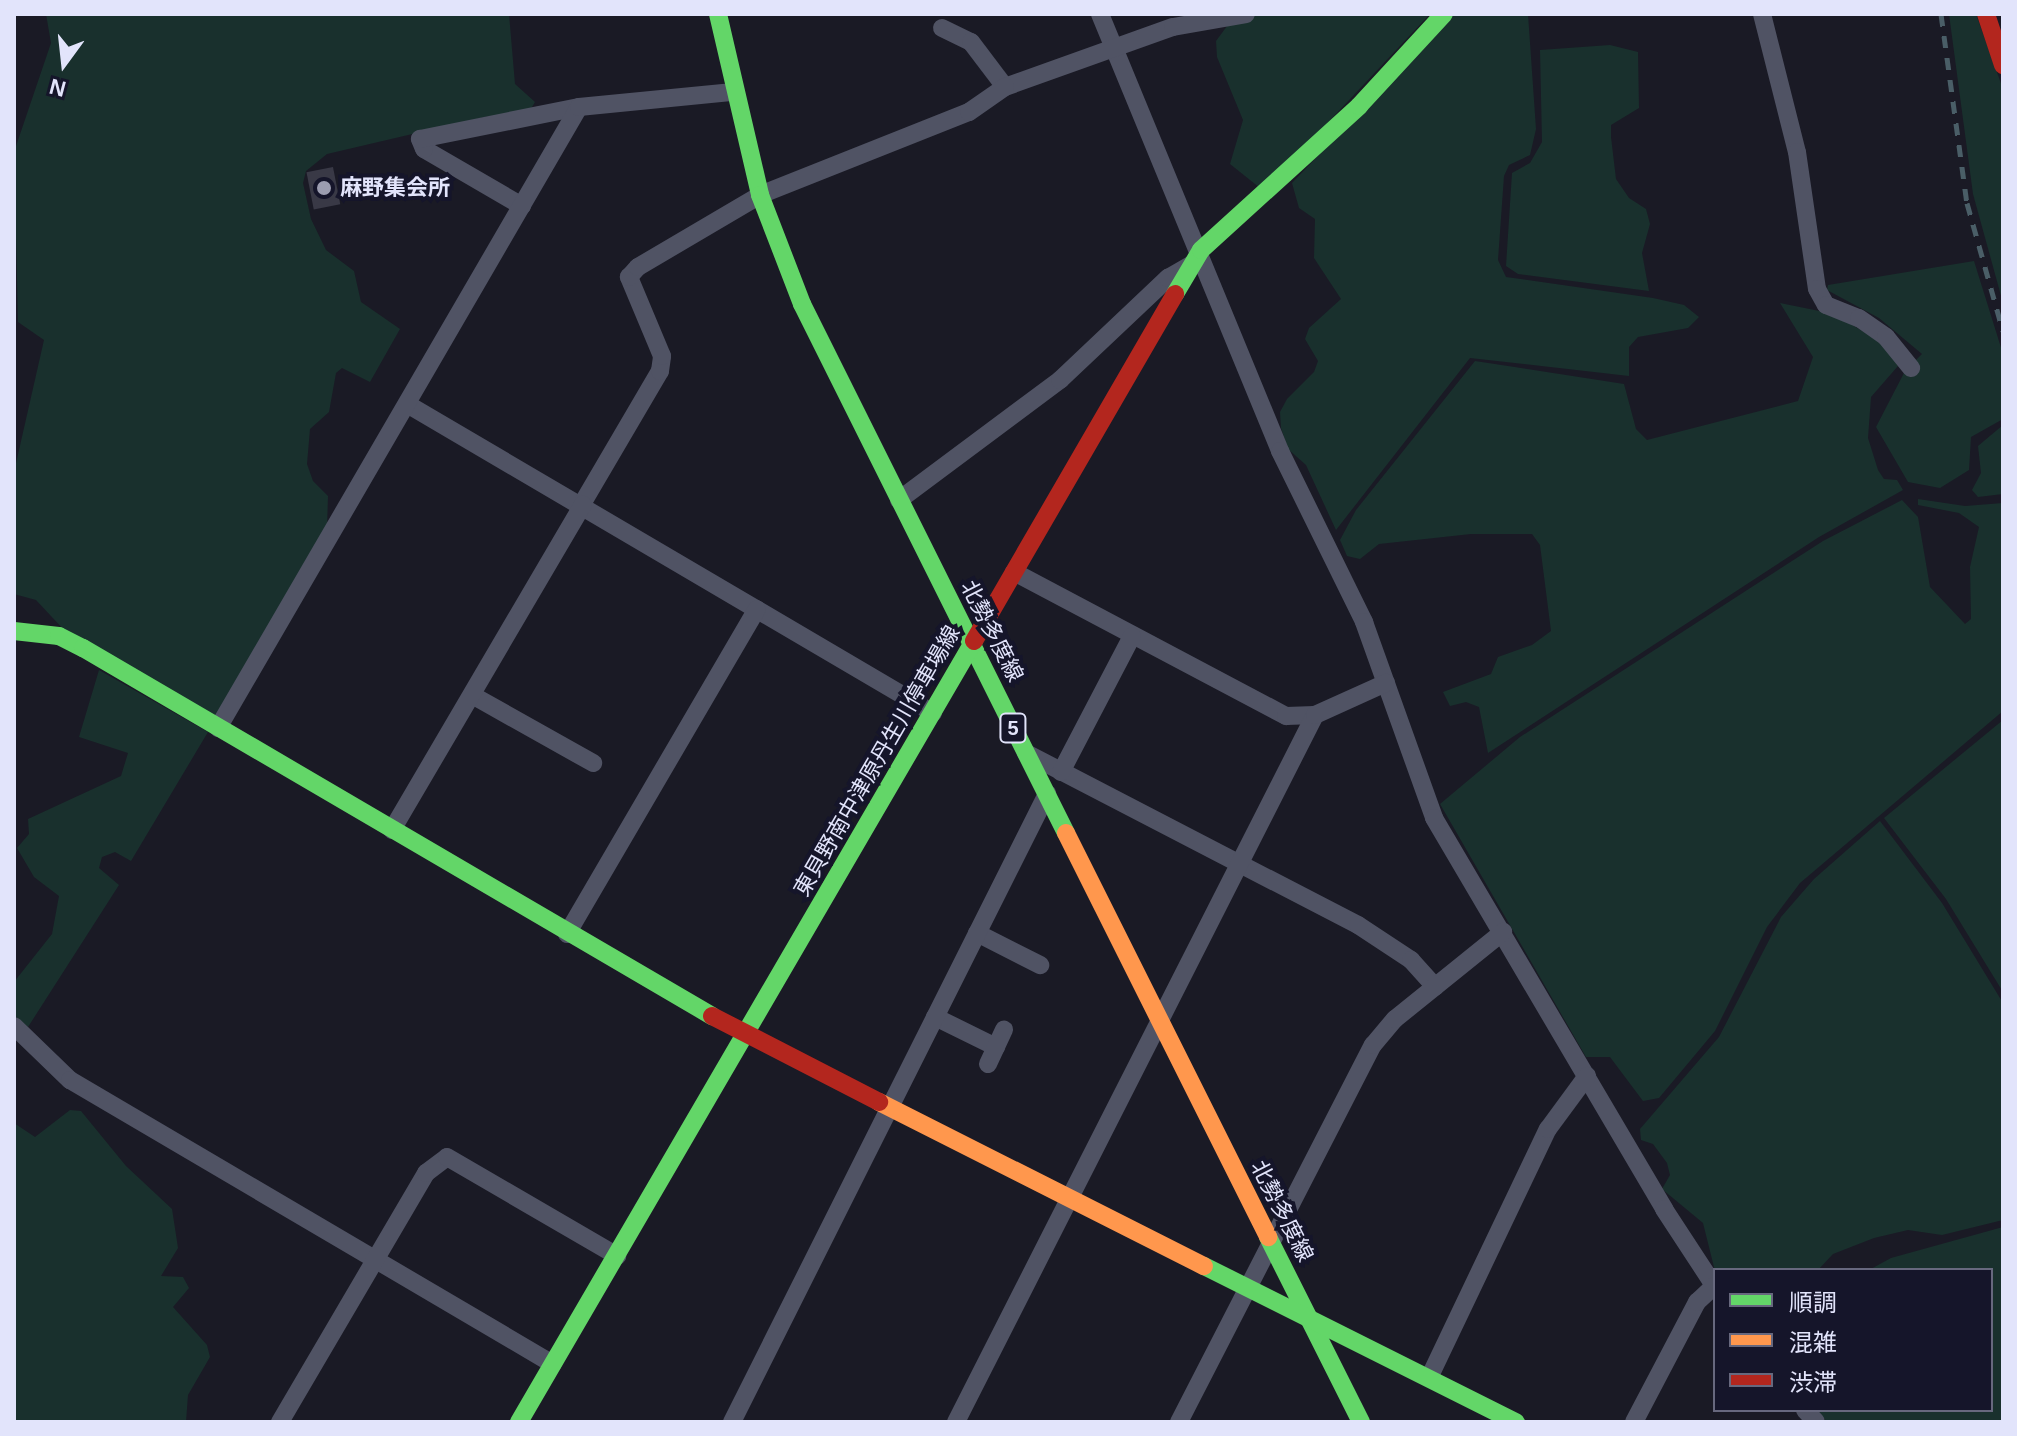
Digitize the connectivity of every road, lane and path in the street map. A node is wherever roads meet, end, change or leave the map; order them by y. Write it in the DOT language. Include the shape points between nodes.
graph roads {
  1 [pos="718,14"];
  2 [pos="1100,14"];
  3 [pos="1246,14"];
  4 [pos="1444,14"];
  5 [pos="1762,14"];
  6 [pos="1986,14"];
  7 [pos="942,28"];
  8 [pos="1112,47"];
  9 [pos="2003,65"];
  10 [pos="1005,87"];
  11 [pos="733,92"];
  12 [pos="579,107"];
  13 [pos="760,195"];
  14 [pos="522,206"];
  15 [pos="1197,257"];
  16 [pos="1911,368"];
  17 [pos="407,404"];
  18 [pos="899,500"];
  19 [pos="582,505"];
  20 [pos="1014,572"];
  21 [pos="757,609"];
  22 [pos="14,631"];
  23 [pos="1132,636"];
  24 [pos="973,646"];
  25 [pos="1386,683"];
  26 [pos="472,695"];
  27 [pos="933,713"];
  28 [pos="1315,715"];
  29 [pos="218,728"];
  30 [pos="1026,753"];
  31 [pos="593,763"];
  32 [pos="1061,772"];
  33 [pos="1047,794"];
  34 [pos="392,830"];
  35 [pos="1239,864"];
  36 [pos="1503,932"];
  37 [pos="977,933"];
  38 [pos="567,934"];
  39 [pos="1040,965"];
  40 [pos="1435,987"];
  41 [pos="935,1017"];
  42 [pos="1159,1019"];
  43 [pos="14,1026"];
  44 [pos="745,1035"];
  45 [pos="996,1047"];
  46 [pos="1587,1076"];
  47 [pos="891,1109"];
  48 [pos="1068,1199"];
  49 [pos="1270,1243"];
  50 [pos="617,1256"];
  51 [pos="374,1259"];
  52 [pos="1713,1283"];
  53 [pos="1713,1288"];
  54 [pos="1246,1289"];
  55 [pos="1308,1316"];
  56 [pos="553,1364"];
  57 [pos="1429,1378"];
  58 [pos="280,1422"];
  59 [pos="519,1422"];
  60 [pos="732,1422"];
  61 [pos="956,1422"];
  62 [pos="1179,1422"];
  63 [pos="1361,1422"];
  64 [pos="1516,1422"];
  65 [pos="1634,1422"];
  1 -- 11 [label="main road, 北勢多度線 / 5"];
  2 -- 8 [label="street"];
  3 -- 8 [label="street" via="1173,27"];
  4 -- 15 [label="main road, 東貝野南中津原丹生川停車場線" via="1359,106"];
  5 -- 16 [label="street" via="1797,152 1817,289 1826,305 1859,318 1886,337"];
  6 -- 9 [label="main road"];
  7 -- 10 [label="street" via="971,42"];
  8 -- 10 [label="street"];
  8 -- 15 [label="street"];
  10 -- 13 [label="street" via="969,112"];
  11 -- 12 [label="street"];
  11 -- 13 [label="main road, 北勢多度線 / 5"];
  12 -- 14 [label="street"];
  12 -- 14 [label="street" via="420,139 424,149"];
  13 -- 18 [label="main road, 北勢多度線 / 5" via="802,304"];
  13 -- 19 [label="street" via="629,277 662,356 660,371"];
  14 -- 17 [label="street"];
  15 -- 18 [label="street" via="1060,380"];
  15 -- 20 [label="main road, 東貝野南中津原丹生川停車場線"];
  15 -- 25 [label="street" via="1280,451 1341,567"];
  17 -- 19 [label="street"];
  17 -- 29 [label="street"];
  18 -- 24 [label="main road, 北勢多度線 / 5"];
  19 -- 21 [label="street"];
  19 -- 26 [label="street"];
  20 -- 23 [label="street"];
  20 -- 24 [label="main road, 東貝野南中津原丹生川停車場線"];
  21 -- 27 [label="street"];
  21 -- 38 [label="street"];
  22 -- 29 [label="main road" via="59,636"];
  23 -- 28 [label="street" via="1286,716"];
  23 -- 32 [label="street"];
  24 -- 27 [label="main road, 東貝野南中津原丹生川停車場線"];
  24 -- 30 [label="main road, 北勢多度線 / 5"];
  25 -- 28 [label="street"];
  25 -- 36 [label="street" via="1434,818"];
  26 -- 31 [label="street"];
  26 -- 34 [label="street"];
  27 -- 44 [label="main road, 東貝野南中津原丹生川停車場線"];
  28 -- 35 [label="street"];
  29 -- 34 [label="main road"];
  30 -- 32 [label="street"];
  30 -- 33 [label="main road, 北勢多度線 / 5"];
  32 -- 35 [label="street"];
  33 -- 37 [label="street"];
  33 -- 42 [label="main road, 北勢多度線 / 5"];
  34 -- 38 [label="main road"];
  35 -- 40 [label="street" via="1389,943"];
  35 -- 42 [label="street"];
  36 -- 40 [label="street"];
  36 -- 46 [label="street"];
  37 -- 39 [label="street"];
  37 -- 41 [label="street"];
  38 -- 44 [label="main road"];
  40 -- 49 [label="street" via="1373,1045"];
  41 -- 45 [label="street"];
  41 -- 47 [label="street"];
  42 -- 48 [label="street"];
  42 -- 49 [label="main road, 北勢多度線 / 5"];
  43 -- 51 [label="street" via="70,1080"];
  44 -- 47 [label="main road"];
  44 -- 50 [label="main road, 東貝野南中津原丹生川停車場線"];
  46 -- 52 [label="street"];
  46 -- 57 [label="street" via="1542,1141"];
  47 -- 48 [label="main road"];
  47 -- 60 [label="street"];
  48 -- 54 [label="main road"];
  48 -- 61 [label="street"];
  49 -- 54 [label="street"];
  49 -- 55 [label="main road, 北勢多度線 / 5"];
  50 -- 51 [label="street" via="447,1157 426,1173"];
  50 -- 56 [label="main road, 東貝野南中津原丹生川停車場線"];
  51 -- 56 [label="street"];
  51 -- 58 [label="street"];
  53 -- 65 [label="street" via="1697,1302"];
  54 -- 55 [label="main road"];
  54 -- 62 [label="street"];
  55 -- 57 [label="main road"];
  55 -- 63 [label="main road, 北勢多度線 / 5"];
  56 -- 59 [label="main road, 東貝野南中津原丹生川停車場線"];
  57 -- 64 [label="main road"];
}
